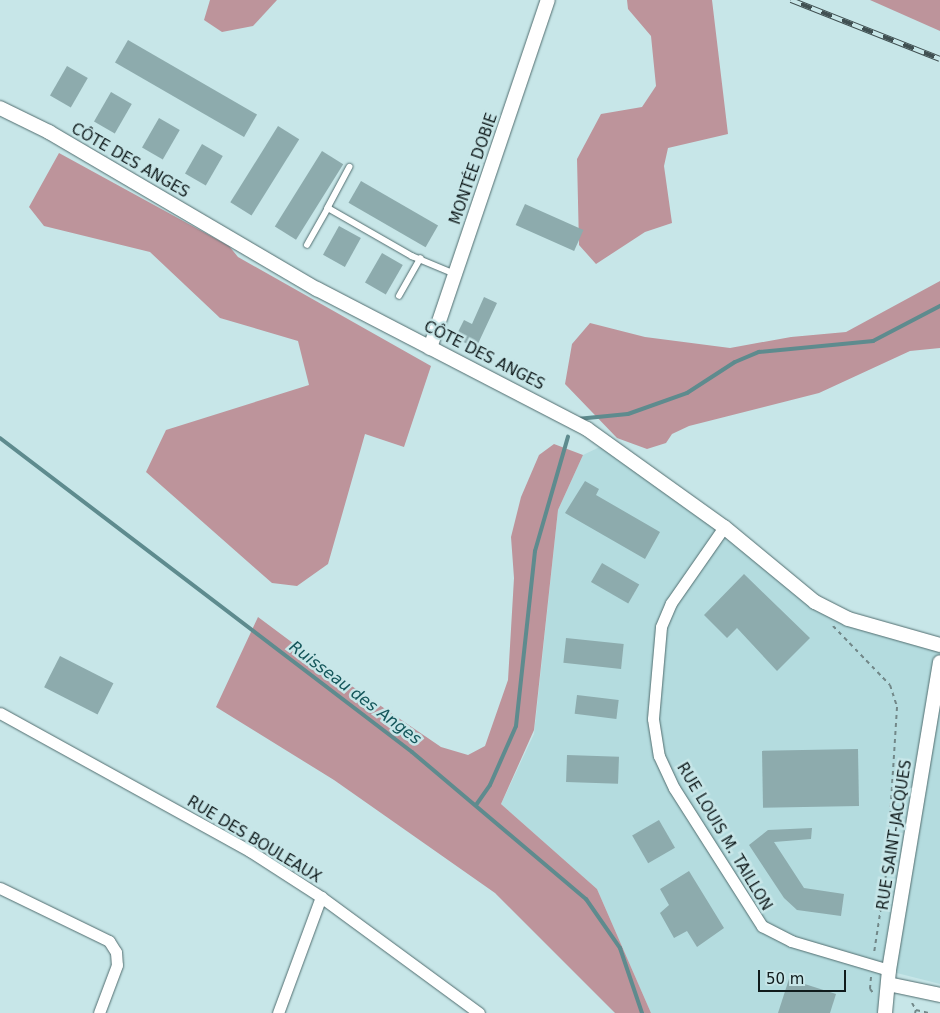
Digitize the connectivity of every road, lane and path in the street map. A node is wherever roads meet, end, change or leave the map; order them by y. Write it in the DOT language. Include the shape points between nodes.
graph roads {
  1 [pos="548,0"];
  2 [pos="0,108"];
  3 [pos="350,167"];
  4 [pos="328,208"];
  5 [pos="307,245"];
  6 [pos="420,259"];
  7 [pos="455,274"];
  8 [pos="399,296"];
  9 [pos="430,348"];
  10 [pos="724,528"];
  11 [pos="830,624"];
  12 [pos="940,645"];
  13 [pos="940,662"];
  14 [pos="0,713"];
  15 [pos="0,888"];
  16 [pos="321,897"];
  17 [pos="872,966"];
  18 [pos="888,983"];
  19 [pos="940,995"];
  20 [pos="910,998"];
  21 [pos="915,1011"];
  22 [pos="100,1013"];
  23 [pos="278,1013"];
  24 [pos="479,1013"];
  25 [pos="885,1013"];
  26 [pos="929,1013"];
  1 -- 7 [label="street, MONTÉE DOBIE"];
  2 -- 9 [label="street, CÔTE DES ANGES" via="49,132 317,289"];
  3 -- 4 [label="lane"];
  4 -- 5 [label="lane"];
  4 -- 6 [label="lane"];
  6 -- 7 [label="lane"];
  6 -- 8 [label="lane"];
  7 -- 9 [label="street, MONTÉE DOBIE"];
  9 -- 10 [label="street, CÔTE DES ANGES" via="587,430"];
  10 -- 12 [label="street, CÔTE DES ANGES" via="815,602 848,619"];
  10 -- 17 [label="street, RUE LOUIS M. TAILLON" via="671,603 661,627 654,719 659,756 674,788 762,926 791,941"];
  11 -- 17 [label="path" via="890,685 897,707 887,868"];
  13 -- 18 [label="street, RUE SAINT-JACQUES"];
  14 -- 16 [label="street, RUE DES BOULEAUX" via="250,852"];
  15 -- 22 [label="street" via="109,941 116,952 117,964"];
  16 -- 23 [label="street"];
  16 -- 24 [label="street, RUE DES BOULEAUX"];
  17 -- 18 [label="street, RUE LOUIS M. TAILLON"];
  17 -- 18 [label="path" via="870,989 874,994"];
  18 -- 19 [label="street"];
  18 -- 25 [label="street, RUE SAINT-JACQUES"];
  20 -- 21 [label="path"];
  21 -- 26 [label="path"];
}
